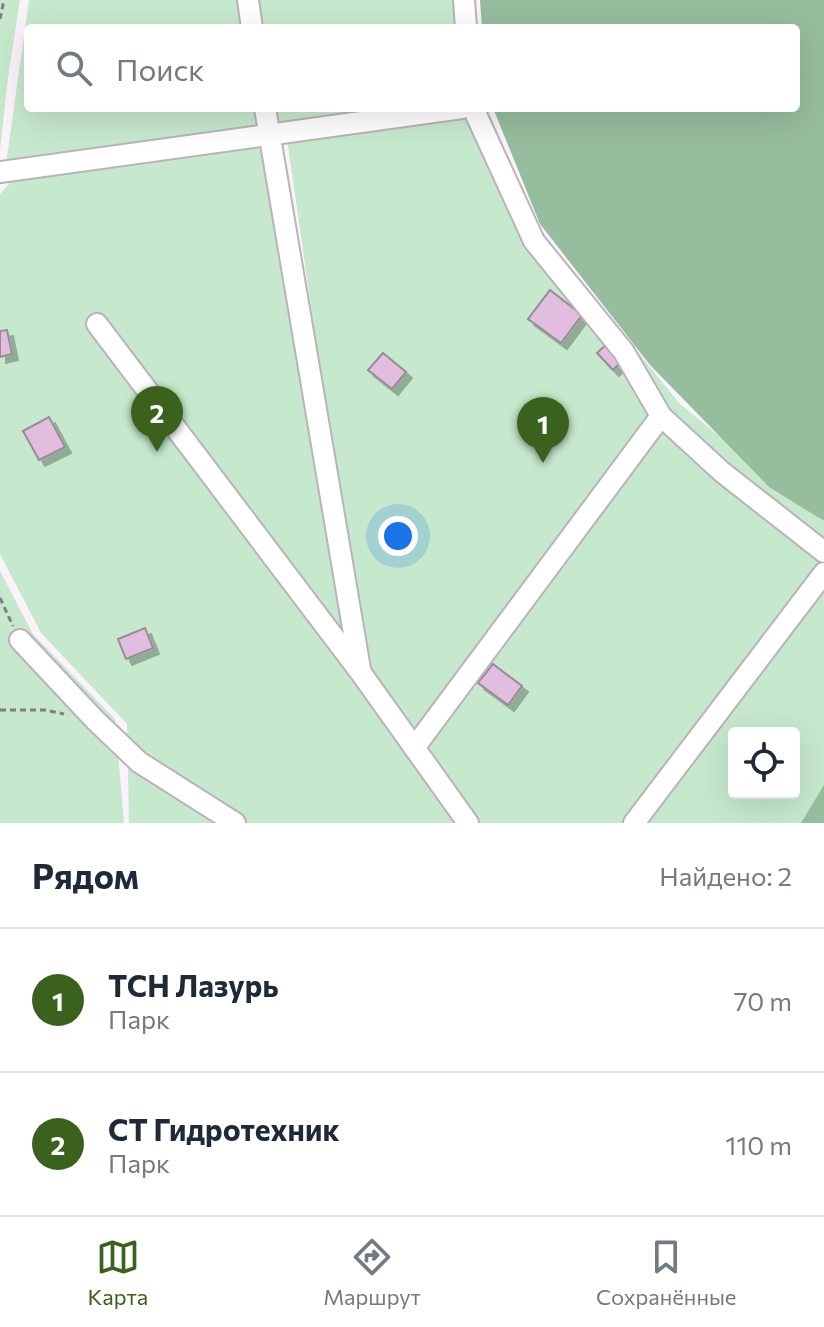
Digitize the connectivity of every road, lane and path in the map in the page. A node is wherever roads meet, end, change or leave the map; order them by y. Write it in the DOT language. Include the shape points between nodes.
graph roads {
  1 [pos="4,0"];
  2 [pos="248,0"];
  3 [pos="464,0"];
  4 [pos="0,19"];
  5 [pos="251,24"];
  6 [pos="466,24"];
  7 [pos="266,112"];
  8 [pos="433,112"];
  9 [pos="475,112"];
  10 [pos="269,135"];
  11 [pos="0,172"];
  12 [pos="97,324"];
  13 [pos="661,416"];
  14 [pos="824,552"];
  15 [pos="824,573"];
  16 [pos="0,598"];
  17 [pos="20,640"];
  18 [pos="361,673"];
  19 [pos="0,710"];
  20 [pos="95,720"];
  21 [pos="414,748"];
  22 [pos="235,823"];
  23 [pos="468,823"];
  24 [pos="634,823"];
  1 -- 4 [label="path"];
  2 -- 5 [label="street"];
  3 -- 6 [label="street"];
  7 -- 10 [label="street"];
  8 -- 10 [label="street"];
  9 -- 13 [label="street" via="534,241 624,352"];
  10 -- 11 [label="street"];
  10 -- 18 [label="street"];
  12 -- 18 [label="street"];
  13 -- 14 [label="street"];
  13 -- 21 [label="street"];
  15 -- 24 [label="street"];
  16 -- 17 [label="path"];
  17 -- 20 [label="street"];
  18 -- 21 [label="street"];
  19 -- 20 [label="path" via="45,710"];
  20 -- 22 [label="street" via="139,762"];
  21 -- 23 [label="street"];
}
